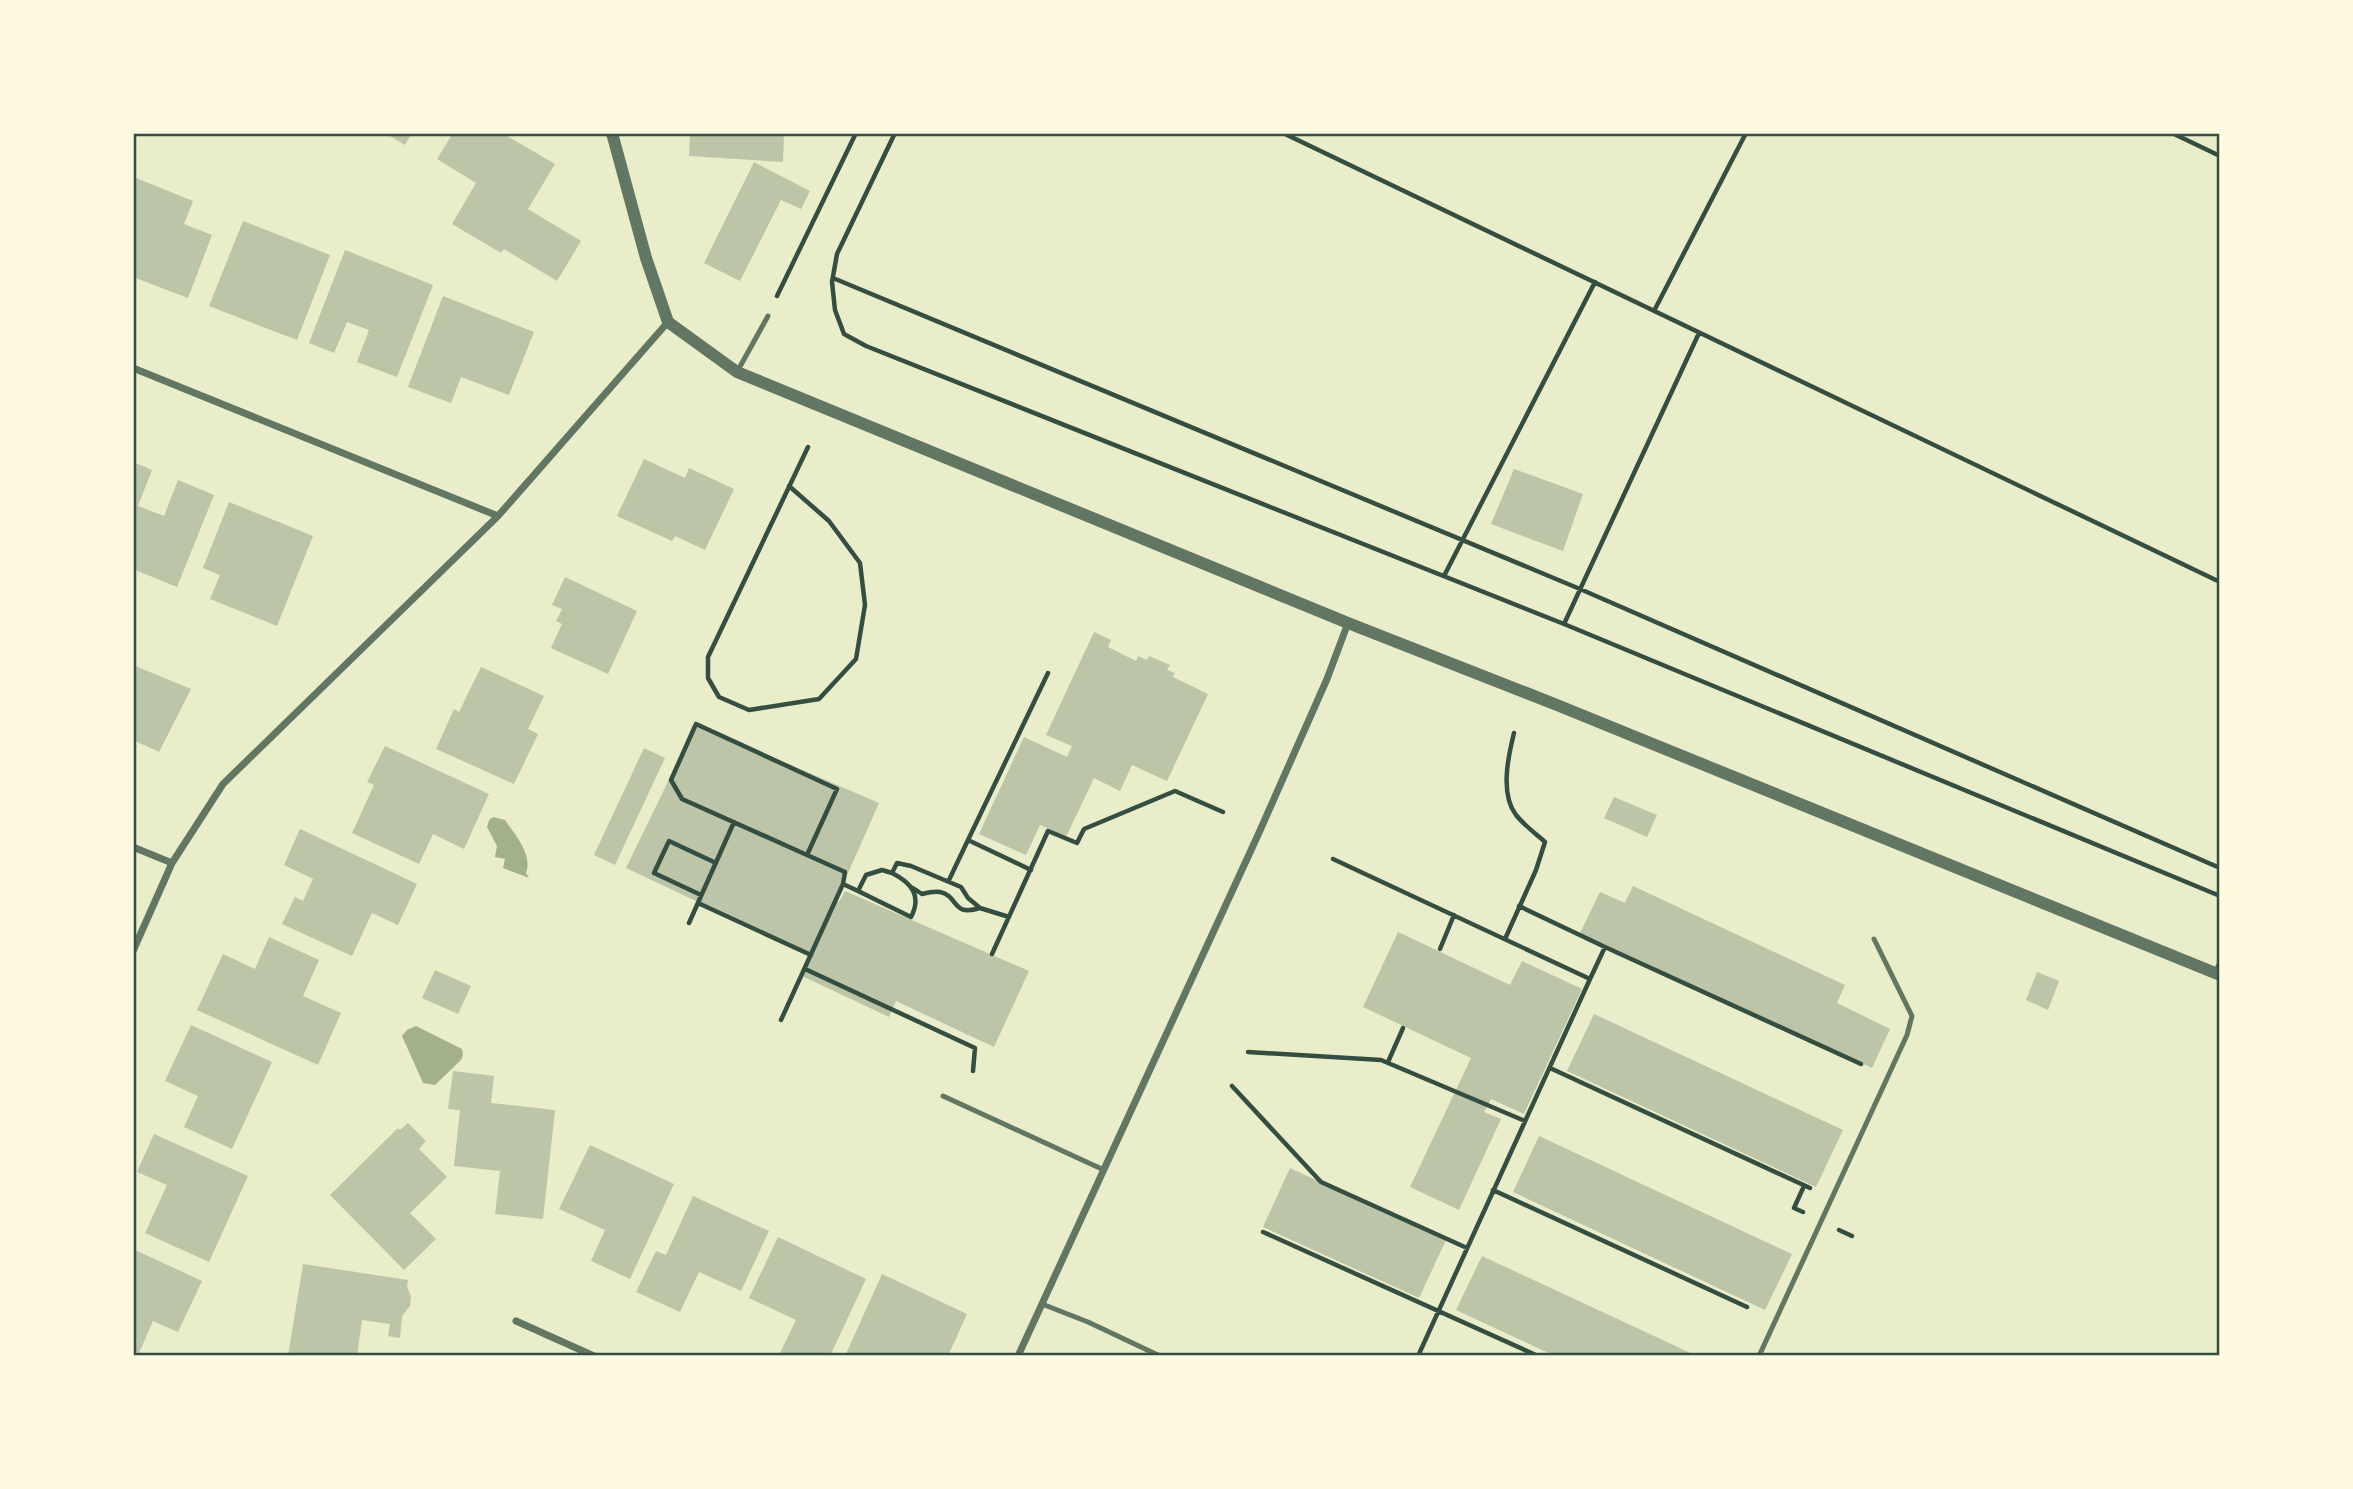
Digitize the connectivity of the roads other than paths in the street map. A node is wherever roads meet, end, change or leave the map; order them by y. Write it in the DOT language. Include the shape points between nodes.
graph roads {
  1 [pos="612,133"];
  2 [pos="768,316"];
  3 [pos="668,322"];
  4 [pos="133,368"];
  5 [pos="737,372"];
  6 [pos="498,516"];
  7 [pos="1348,623"];
  8 [pos="133,846"];
  9 [pos="172,863"];
  10 [pos="1874,939"];
  11 [pos="133,951"];
  12 [pos="2218,970"];
  13 [pos="943,1096"];
  14 [pos="1104,1170"];
  15 [pos="1042,1304"];
  16 [pos="516,1321"];
  17 [pos="594,1356"];
  18 [pos="1018,1356"];
  19 [pos="1160,1356"];
  20 [pos="1759,1356"];
  1 -- 3 [label="street"];
  2 -- 5 [label="lane"];
  3 -- 5 [label="street"];
  3 -- 6 [label="street"];
  4 -- 6 [label="street"];
  5 -- 7 [label="street"];
  6 -- 9 [label="street" via="223,784"];
  7 -- 12 [label="street"];
  7 -- 14 [label="street" via="1258,835"];
  8 -- 9 [label="street"];
  9 -- 11 [label="street"];
  10 -- 20 [label="lane" via="1912,1016 1907,1035"];
  13 -- 14 [label="lane"];
  14 -- 15 [label="street"];
  15 -- 18 [label="street"];
  15 -- 19 [label="lane"];
  16 -- 17 [label="street"];
}
